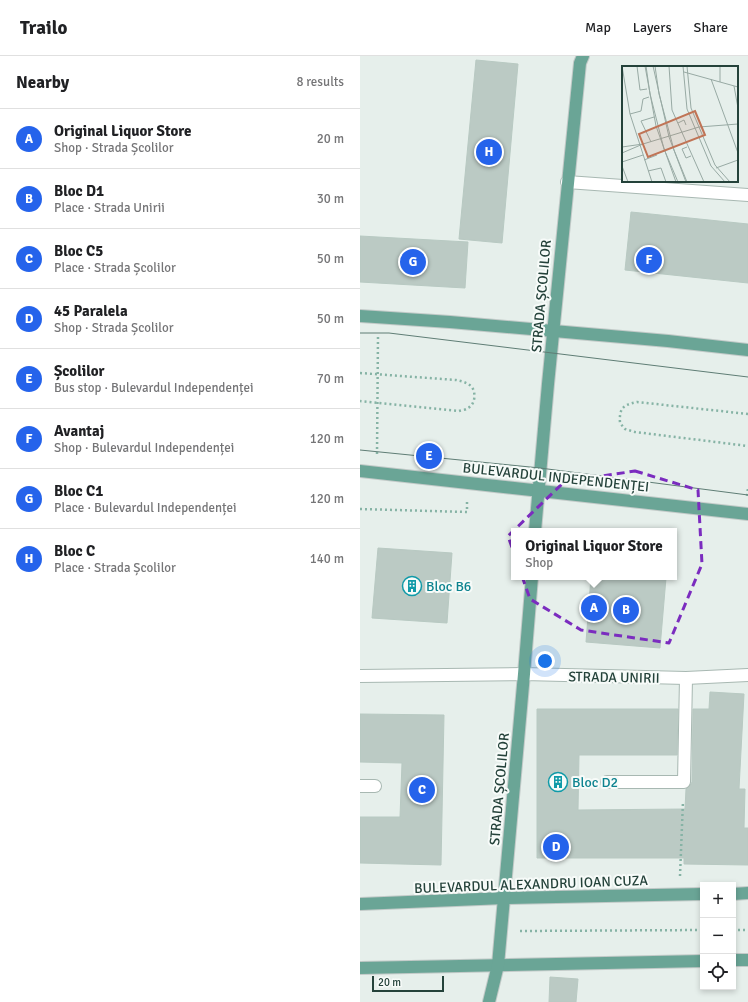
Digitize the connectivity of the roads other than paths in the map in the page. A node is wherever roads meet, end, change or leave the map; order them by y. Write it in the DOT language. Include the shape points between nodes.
graph roads {
  1 [pos="580,58"];
  2 [pos="567,182"];
  3 [pos="748,195"];
  4 [pos="360,316"];
  5 [pos="553,331"];
  6 [pos="748,350"];
  7 [pos="360,471"];
  8 [pos="538,490"];
  9 [pos="748,514"];
  10 [pos="535,528"];
  11 [pos="532,580"];
  12 [pos="524,674"];
  13 [pos="748,675"];
  14 [pos="360,676"];
  15 [pos="686,678"];
  16 [pos="607,782"];
  17 [pos="360,786"];
  18 [pos="375,786"];
  19 [pos="748,893"];
  20 [pos="700,894"];
  21 [pos="736,894"];
  22 [pos="504,898"];
  23 [pos="360,904"];
  24 [pos="736,960"];
  25 [pos="748,960"];
  26 [pos="700,961"];
  27 [pos="498,965"];
  28 [pos="360,968"];
  29 [pos="489,1002"];
  1 -- 2 [label="main road, STRADA ȘCOLILOR"];
  2 -- 3 [label="street"];
  2 -- 5 [label="main road, STRADA ȘCOLILOR"];
  4 -- 5 [label="main road"];
  5 -- 6 [label="main road"];
  5 -- 8 [label="main road, STRADA ȘCOLILOR"];
  7 -- 8 [label="main road, BULEVARDUL INDEPENDENȚEI"];
  8 -- 9 [label="main road, BULEVARDUL INDEPENDENȚEI"];
  8 -- 10 [label="main road, STRADA ȘCOLILOR"];
  11 -- 12 [label="main road, STRADA ȘCOLILOR"];
  12 -- 14 [label="street, STRADA UNIRII"];
  12 -- 15 [label="street, STRADA UNIRII"];
  12 -- 22 [label="main road, STRADA ȘCOLILOR"];
  13 -- 15 [label="street, STRADA UNIRII"];
  15 -- 16 [label="street" via="684,782"];
  17 -- 18 [label="street"];
  19 -- 21 [label="main road"];
  20 -- 22 [label="main road, BULEVARDUL ALEXANDRU IOAN CUZA"];
  22 -- 23 [label="main road, BULEVARDUL ALEXANDRU IOAN CUZA"];
  22 -- 27 [label="main road, STRADA ȘCOLILOR"];
  24 -- 25 [label="main road"];
  26 -- 27 [label="main road"];
  27 -- 28 [label="main road"];
  27 -- 29 [label="main road, STRADA ȘCOLILOR"];
}
